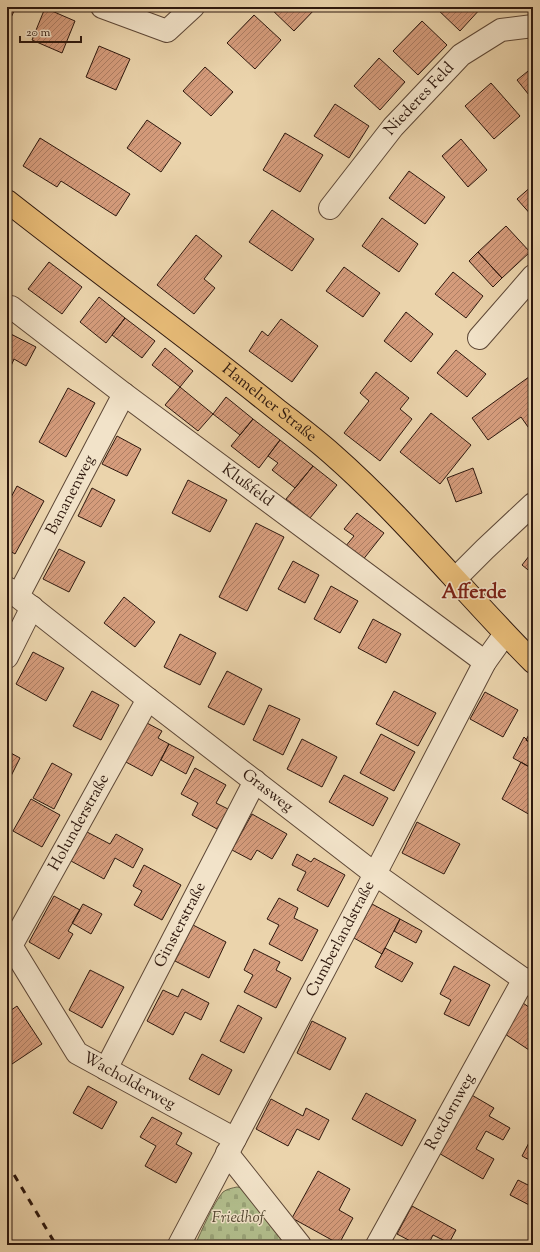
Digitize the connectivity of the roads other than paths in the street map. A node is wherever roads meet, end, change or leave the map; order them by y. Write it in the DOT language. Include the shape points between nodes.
graph roads {
  1 [pos="102,7"];
  2 [pos="193,7"];
  3 [pos="533,26"];
  4 [pos="7,201"];
  5 [pos="330,208"];
  6 [pos="533,276"];
  7 [pos="11,307"];
  8 [pos="479,338"];
  9 [pos="124,394"];
  10 [pos="533,504"];
  11 [pos="454,579"];
  12 [pos="19,597"];
  13 [pos="505,634"];
  14 [pos="7,657"];
  15 [pos="485,662"];
  16 [pos="533,662"];
  17 [pos="148,699"];
  18 [pos="255,781"];
  19 [pos="375,874"];
  20 [pos="9,943"];
  21 [pos="528,982"];
  22 [pos="106,1069"];
  23 [pos="231,1146"];
  24 [pos="179,1245"];
  25 [pos="300,1245"];
  26 [pos="377,1245"];
  1 -- 2 [label="street" via="167,31"];
  3 -- 5 [label="street, Niederes Feld" via="501,30 461,55 393,126"];
  4 -- 11 [label="main road, Hamelner Straße" via="217,361 332,455 396,516"];
  6 -- 8 [label="street"];
  7 -- 9 [label="street, Klußfeld"];
  9 -- 12 [label="street, Bananenweg"];
  9 -- 15 [label="street, Klußfeld"];
  10 -- 11 [label="street"];
  11 -- 13 [label="main road, Hamelner Straße"];
  12 -- 14 [label="street"];
  12 -- 17 [label="street, Grasweg"];
  13 -- 15 [label="street, Cumberlandstraße"];
  13 -- 16 [label="main road, Hamelner Straße"];
  15 -- 19 [label="street, Cumberlandstraße"];
  17 -- 18 [label="street, Grasweg"];
  17 -- 20 [label="street, Holunderstraße"];
  18 -- 19 [label="street, Grasweg"];
  18 -- 22 [label="street, Ginsterstraße"];
  19 -- 21 [label="street, Grasweg"];
  19 -- 23 [label="street, Cumberlandstraße"];
  20 -- 22 [label="street, Wacholderweg" via="77,1053"];
  21 -- 26 [label="street, Rotdornweg"];
  22 -- 23 [label="street, Wacholderweg"];
  23 -- 24 [label="street, Cumberlandstraße"];
  23 -- 25 [label="street"];
}
